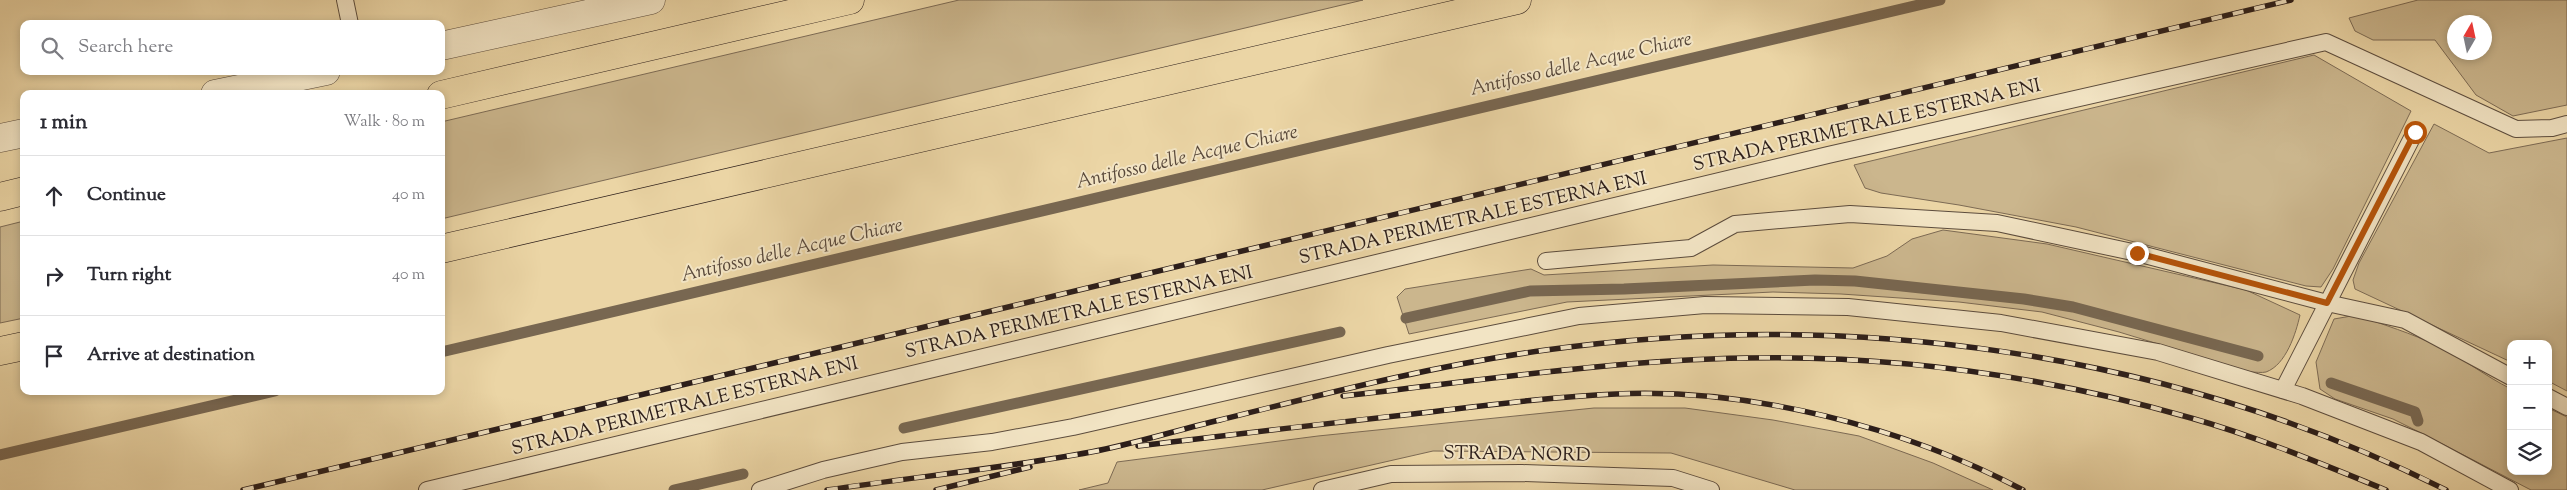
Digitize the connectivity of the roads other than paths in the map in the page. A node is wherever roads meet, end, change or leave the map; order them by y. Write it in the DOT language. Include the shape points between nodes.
graph roads {
  1 [pos="346,0"];
  2 [pos="652,0"];
  3 [pos="850,0"];
  4 [pos="1517,0"];
  5 [pos="349,20"];
  6 [pos="445,45"];
  7 [pos="307,75"];
  8 [pos="235,90"];
  9 [pos="445,94"];
  10 [pos="2567,124"];
  11 [pos="2415,132"];
  12 [pos="20,134"];
  13 [pos="0,138"];
  14 [pos="20,192"];
  15 [pos="0,197"];
  16 [pos="445,248"];
  17 [pos="1546,262"];
  18 [pos="2327,303"];
  19 [pos="20,347"];
  20 [pos="0,352"];
  21 [pos="2507,375"];
  22 [pos="2283,390"];
  23 [pos="2552,399"];
  24 [pos="2567,407"];
  25 [pos="427,490"];
  26 [pos="760,490"];
  27 [pos="1322,490"];
  28 [pos="1711,490"];
  29 [pos="2510,490"];
  1 -- 5 [label="lane"];
  2 -- 6 [label="street"];
  3 -- 9 [label="highway"];
  4 -- 16 [label="highway"];
  7 -- 8 [label="street"];
  10 -- 25 [label="lane, STRADA PERIMETRALE ESTERNA ENI" via="2552,128 2516,128 2326,42 1818,157"];
  11 -- 18 [label="lane"];
  12 -- 13 [label="street"];
  14 -- 15 [label="highway"];
  17 -- 18 [label="lane" via="1691,248 1735,224 1850,214 1997,223 2137,253"];
  18 -- 21 [label="lane" via="2405,320"];
  18 -- 22 [label="lane"];
  19 -- 20 [label="highway"];
  22 -- 26 [label="lane" via="2158,352 2001,323 1848,307 1705,305 1579,316 1388,355 1073,427 992,442 902,452 823,470"];
  22 -- 29 [label="lane" via="2421,442"];
  23 -- 24 [label="lane"];
  27 -- 28 [label="lane, STRADA NORD" via="1391,474 1522,473 1672,478"];
}
